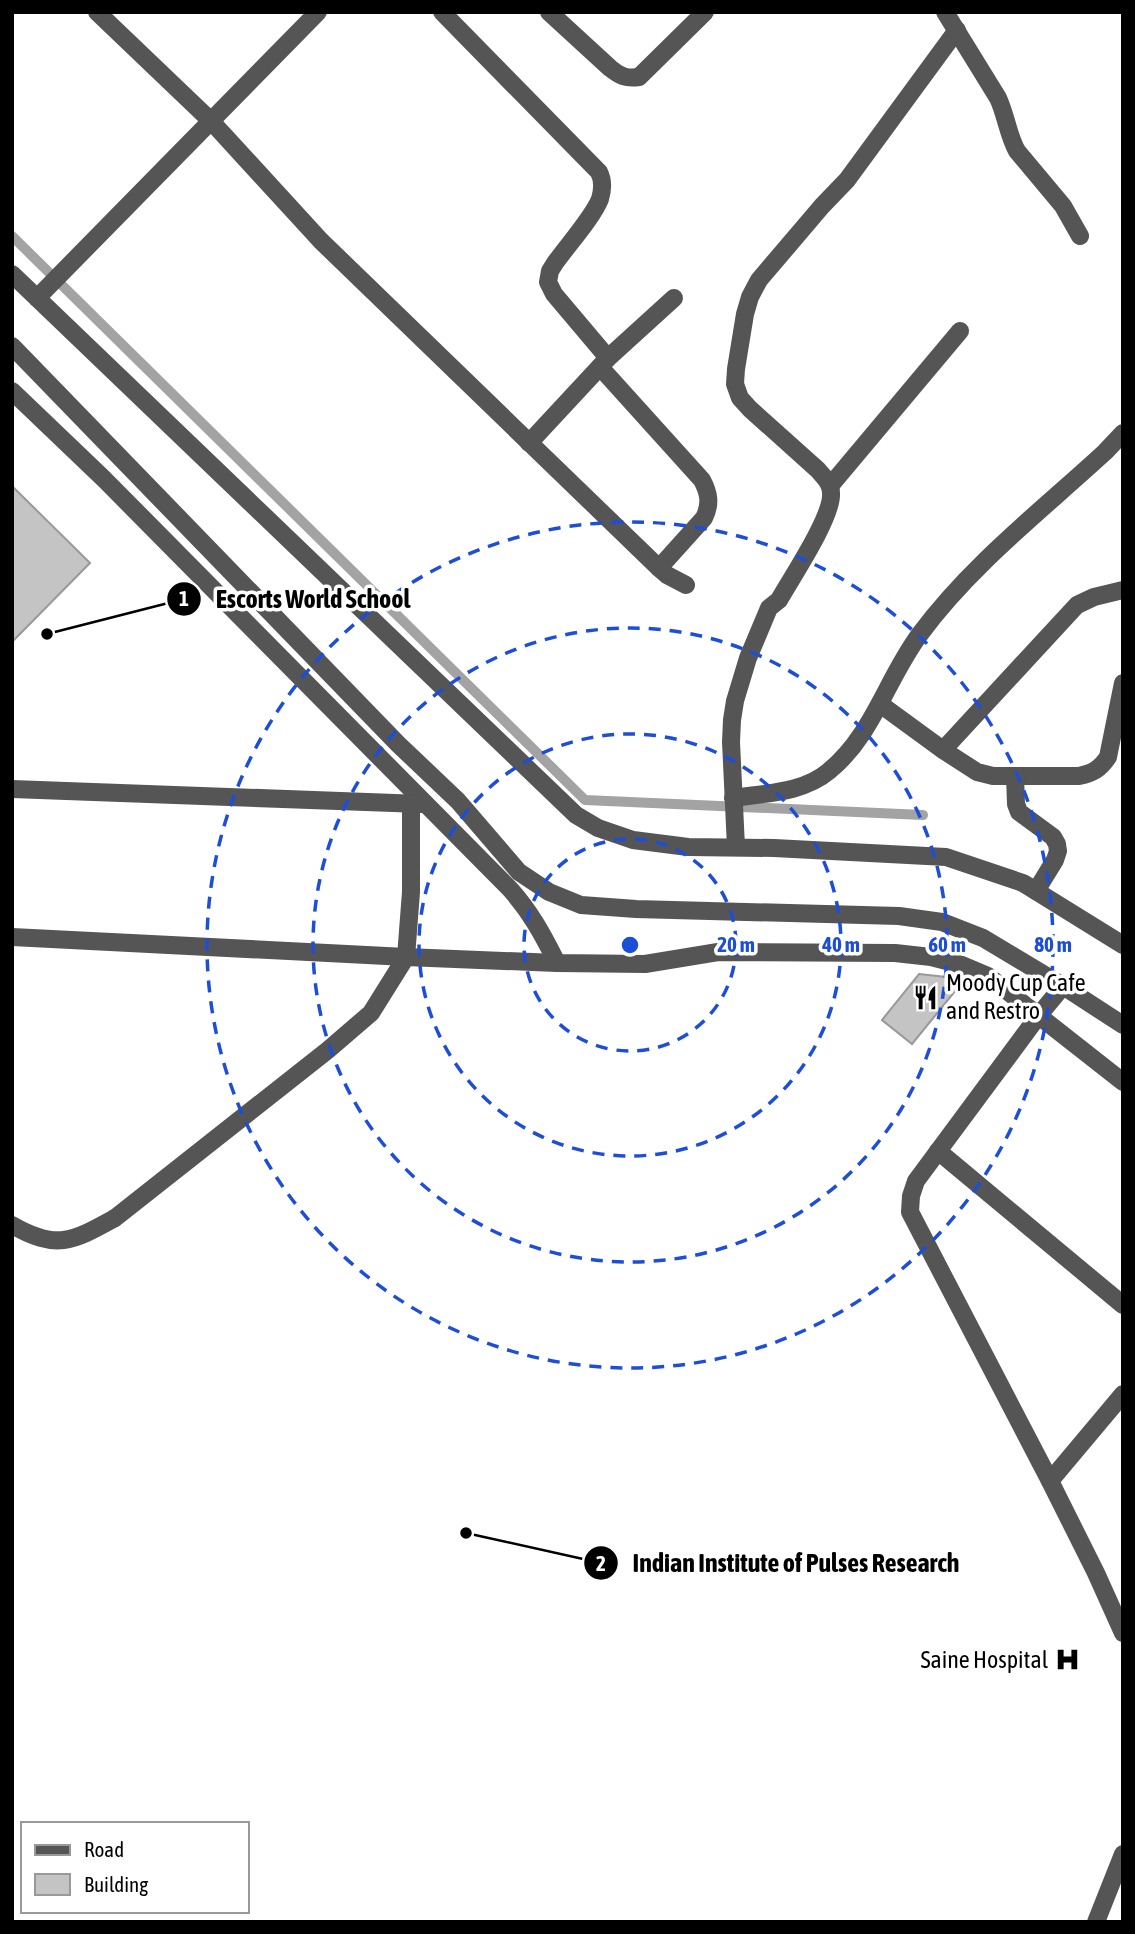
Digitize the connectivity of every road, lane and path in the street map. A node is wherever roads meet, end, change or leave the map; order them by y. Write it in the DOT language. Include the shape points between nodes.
graph roads {
  1 [pos="97,12"];
  2 [pos="318,12"];
  3 [pos="442,12"];
  4 [pos="549,12"];
  5 [pos="705,12"];
  6 [pos="945,12"];
  7 [pos="957,30"];
  8 [pos="211,121"];
  9 [pos="1080,236"];
  10 [pos="12,274"];
  11 [pos="37,298"];
  12 [pos="674,298"];
  13 [pos="960,331"];
  14 [pos="12,346"];
  15 [pos="604,363"];
  16 [pos="12,391"];
  17 [pos="1123,433"];
  18 [pos="529,443"];
  19 [pos="830,486"];
  20 [pos="659,568"];
  21 [pos="686,585"];
  22 [pos="1123,590"];
  23 [pos="1123,683"];
  24 [pos="880,704"];
  25 [pos="943,750"];
  26 [pos="1102,767"];
  27 [pos="1123,768"];
  28 [pos="1015,776"];
  29 [pos="12,789"];
  30 [pos="733,798"];
  31 [pos="458,802"];
  32 [pos="419,804"];
  33 [pos="736,847"];
  34 [pos="1037,891"];
  35 [pos="12,937"];
  36 [pos="1123,945"];
  37 [pos="406,957"];
  38 [pos="557,962"];
  39 [pos="1063,986"];
  40 [pos="1039,1015"];
  41 [pos="1123,1025"];
  42 [pos="1123,1082"];
  43 [pos="938,1151"];
  44 [pos="12,1225"];
  45 [pos="1123,1305"];
  46 [pos="1123,1394"];
  47 [pos="1050,1481"];
  48 [pos="1123,1633"];
  49 [pos="1123,1854"];
  50 [pos="1096,1922"];
  1 -- 8 [label="street"];
  2 -- 8 [label="street"];
  3 -- 15 [label="street" via="602,179 596,207 555,263 548,282"];
  4 -- 5 [label="street" via="610,68 630,79 639,77"];
  6 -- 7 [label="street"];
  7 -- 9 [label="street" via="998,98 1017,151 1063,206"];
  7 -- 19 [label="street" via="847,180 759,280 745,314 735,384 740,398"];
  8 -- 11 [label="street"];
  8 -- 18 [label="street" via="321,241"];
  10 -- 11 [label="street"];
  11 -- 33 [label="street" via="576,815 633,840"];
  12 -- 15 [label="street"];
  13 -- 19 [label="street"];
  14 -- 31 [label="street"];
  15 -- 18 [label="street"];
  15 -- 20 [label="street" via="702,480 709,498 704,518"];
  16 -- 32 [label="street" via="104,479"];
  17 -- 24 [label="street" via="947,602 919,635"];
  18 -- 20 [label="street"];
  19 -- 30 [label="street" via="824,522 779,600 769,608 748,658 732,720"];
  20 -- 21 [label="street"];
  22 -- 25 [label="street" via="1077,605"];
  23 -- 26 [label="street" via="1113,740"];
  24 -- 25 [label="street"];
  24 -- 30 [label="street" via="847,754 827,772 790,790"];
  25 -- 28 [label="street" via="977,772"];
  26 -- 27 [label="street"];
  26 -- 28 [label="street" via="1079,776"];
  28 -- 34 [label="street" via="1019,812 1057,844 1055,860"];
  29 -- 32 [label="street"];
  30 -- 33 [label="street"];
  31 -- 32 [label="street"];
  31 -- 39 [label="street" via="519,872 549,892 581,905 898,916 942,922 983,938"];
  32 -- 37 [label="street"];
  32 -- 38 [label="street" via="526,906"];
  33 -- 34 [label="street" via="946,857"];
  34 -- 36 [label="street"];
  35 -- 37 [label="street"];
  37 -- 38 [label="street"];
  37 -- 44 [label="street" via="371,1013 115,1217 88,1233 51,1241"];
  38 -- 40 [label="street" via="645,964 718,952 907,954 962,965 988,976"];
  39 -- 40 [label="street"];
  39 -- 41 [label="street"];
  40 -- 42 [label="street"];
  40 -- 43 [label="street"];
  43 -- 45 [label="street"];
  43 -- 47 [label="street" via="916,1181 910,1212"];
  46 -- 47 [label="street"];
  47 -- 48 [label="street"];
  49 -- 50 [label="street"];
}
